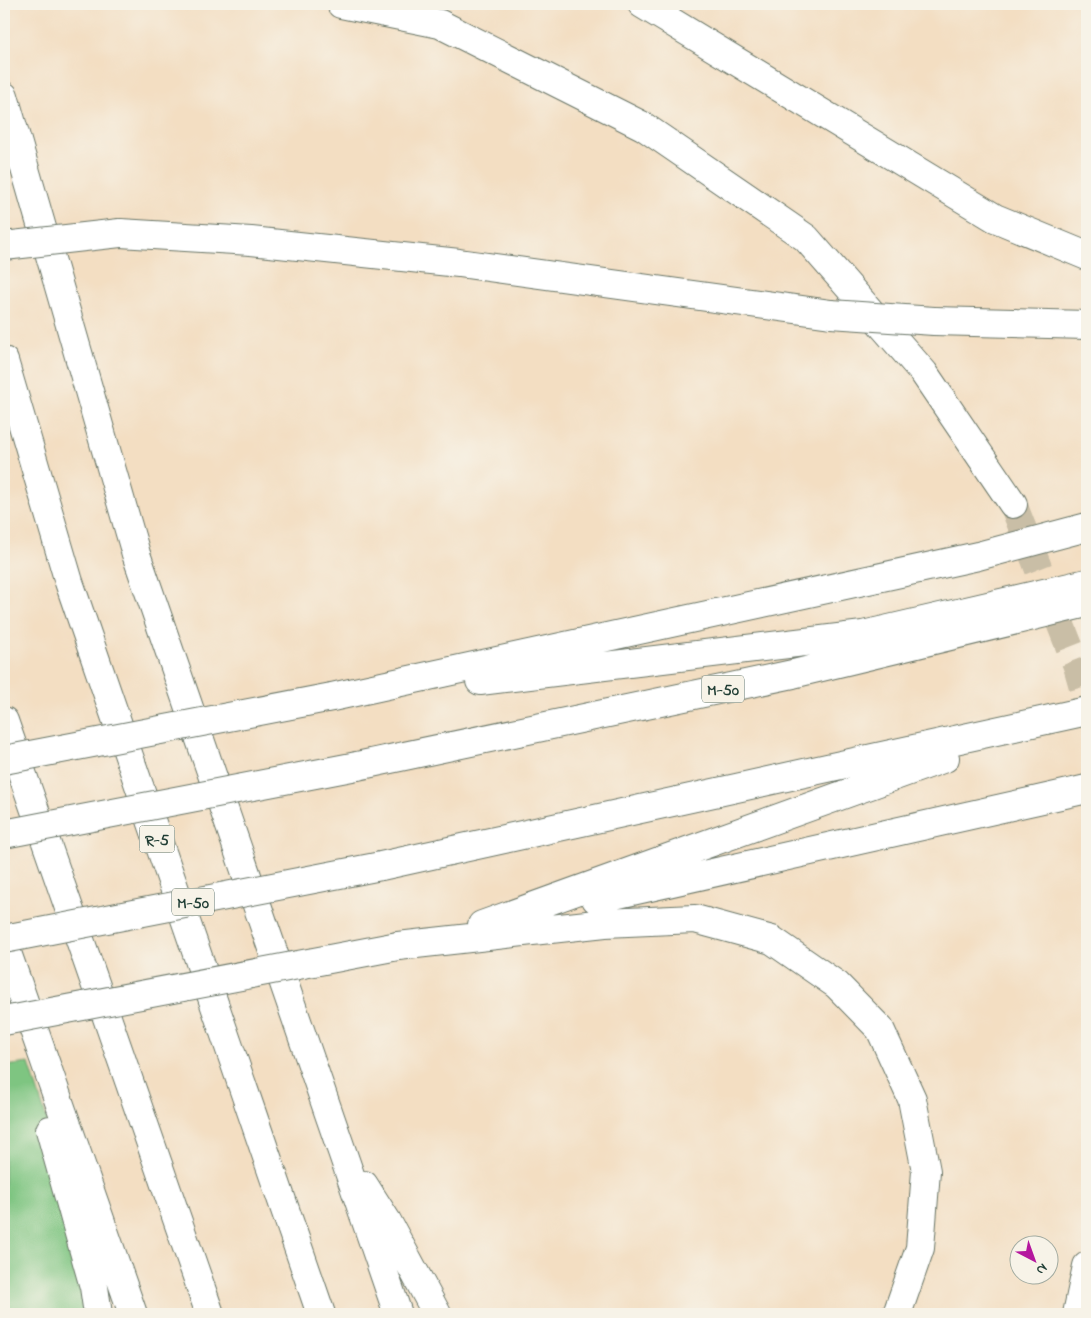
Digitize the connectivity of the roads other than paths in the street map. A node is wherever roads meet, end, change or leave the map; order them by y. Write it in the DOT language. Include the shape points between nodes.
graph roads {
  1 [pos="341,4"];
  2 [pos="642,4"];
  3 [pos="4,96"];
  4 [pos="4,246"];
  5 [pos="1087,256"];
  6 [pos="1087,325"];
  7 [pos="4,362"];
  8 [pos="1013,504"];
  9 [pos="1087,527"];
  10 [pos="1087,582"];
  11 [pos="1087,603"];
  12 [pos="332,697"];
  13 [pos="1087,711"];
  14 [pos="1051,720"];
  15 [pos="4,721"];
  16 [pos="4,760"];
  17 [pos="1087,790"];
  18 [pos="4,834"];
  19 [pos="495,922"];
  20 [pos="4,939"];
  21 [pos="4,944"];
  22 [pos="411,945"];
  23 [pos="4,1021"];
  24 [pos="38,1048"];
  25 [pos="340,1148"];
  26 [pos="1087,1266"];
  27 [pos="98,1314"];
  28 [pos="133,1314"];
  29 [pos="210,1314"];
  30 [pos="321,1314"];
  31 [pos="398,1314"];
  32 [pos="437,1314"];
  33 [pos="898,1314"];
  34 [pos="1077,1314"];
  1 -- 8 [label="highway" via="440,24 642,126 806,238 924,373"];
  2 -- 5 [label="highway" via="995,218"];
  3 -- 25 [label="highway" via="136,554"];
  4 -- 6 [label="highway, bridge" via="120,234 250,241 450,262 831,314 934,321"];
  7 -- 30 [label="highway, R-5" via="69,582"];
  9 -- 12 [label="highway" via="978,556"];
  10 -- 12 [label="highway" via="863,635"];
  11 -- 18 [label="highway, M-50, bridge" via="793,674 357,766"];
  12 -- 16 [label="highway, bridge"];
  13 -- 14 [label="highway, M-50"];
  14 -- 19 [label="highway"];
  14 -- 20 [label="highway, M-50, bridge" via="382,866"];
  15 -- 29 [label="highway"];
  17 -- 19 [label="highway"];
  19 -- 22 [label="highway"];
  21 -- 24 [label="highway"];
  22 -- 23 [label="highway, bridge"];
  22 -- 33 [label="highway" via="605,923 695,919 772,940 838,984 880,1029 912,1099 926,1170 920,1248"];
  24 -- 27 [label="highway" via="36,1077 92,1280"];
  24 -- 28 [label="highway"];
  25 -- 31 [label="highway"];
  25 -- 32 [label="highway" via="387,1221"];
  26 -- 34 [label="highway"];
}
